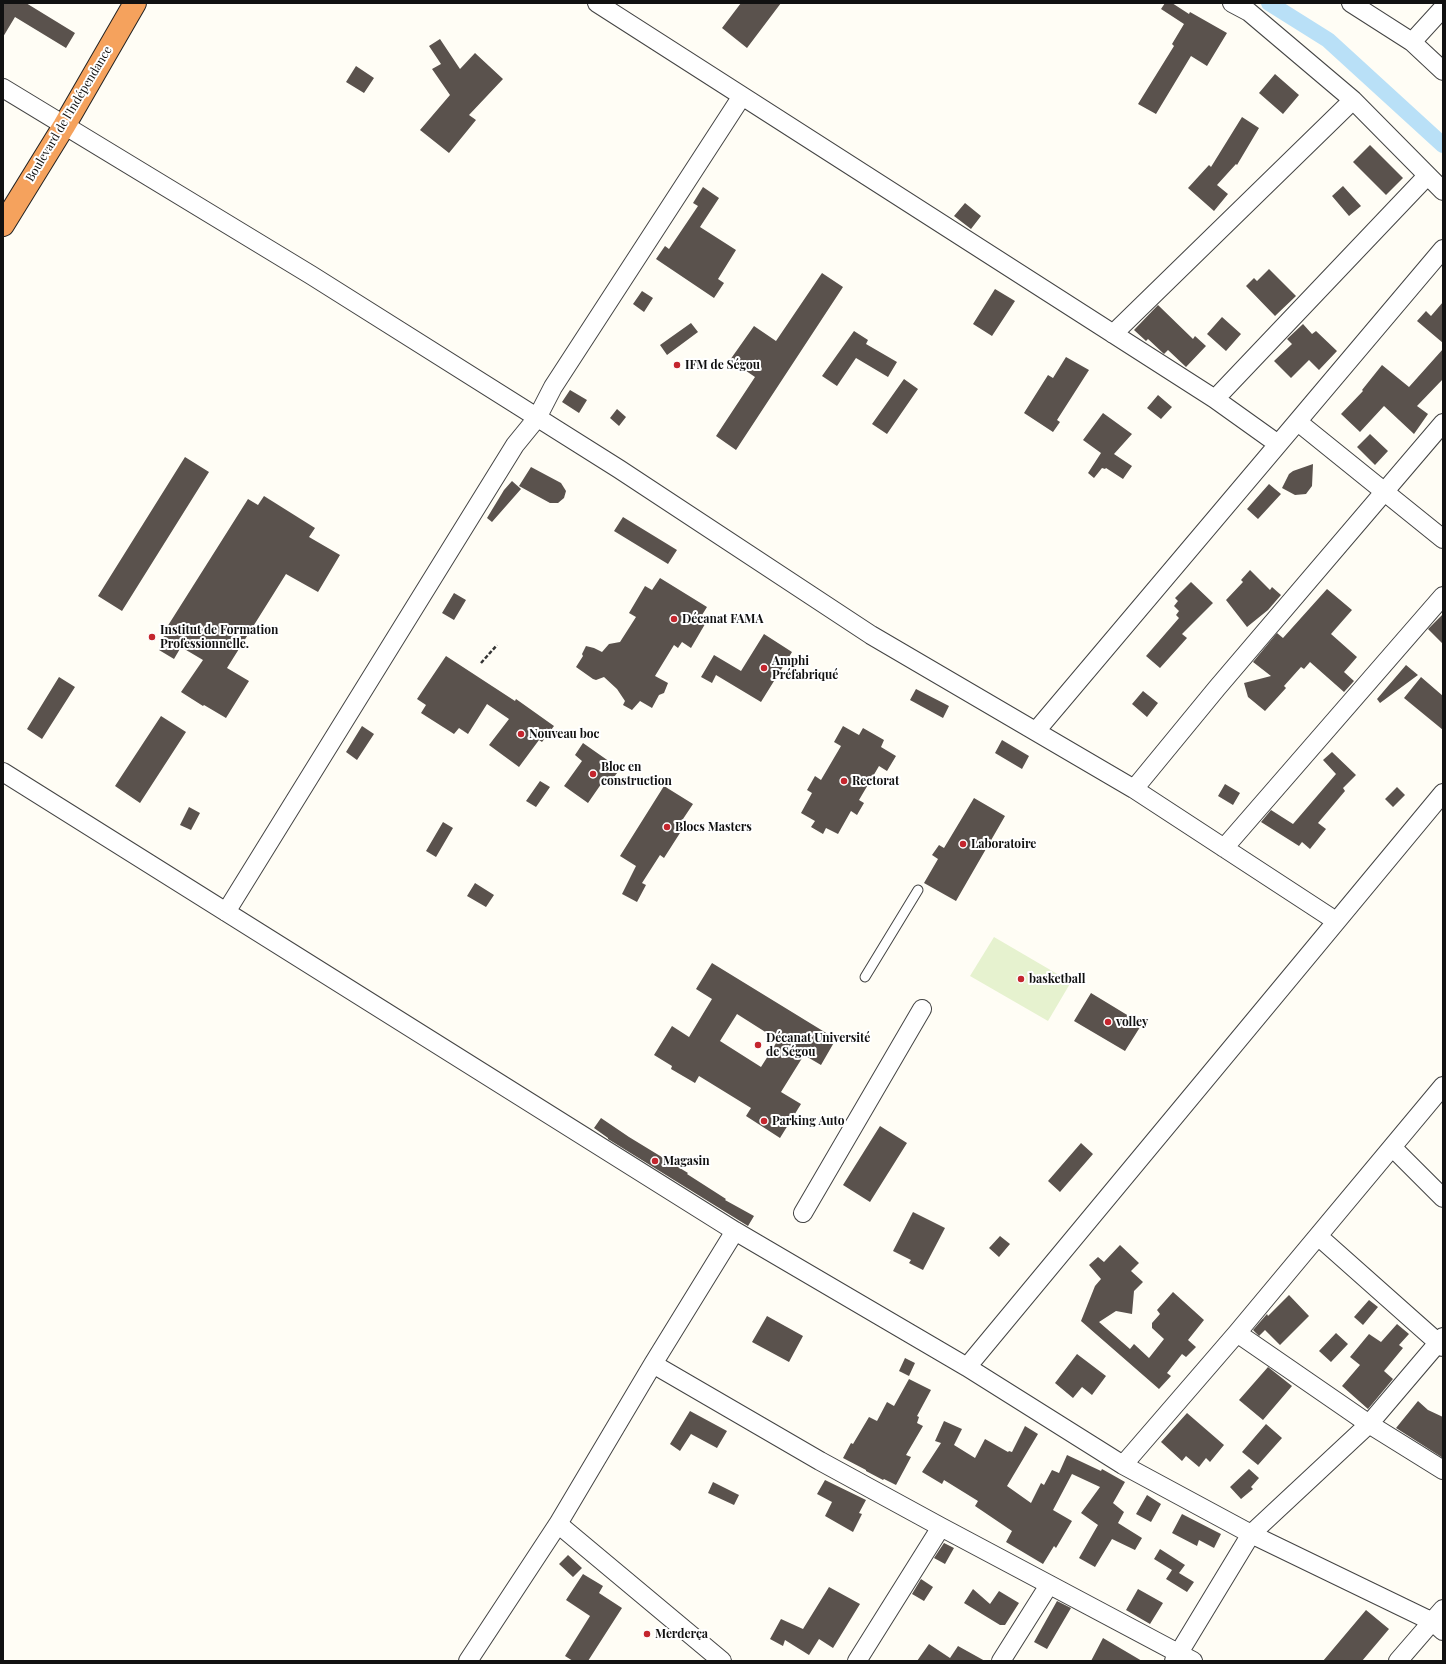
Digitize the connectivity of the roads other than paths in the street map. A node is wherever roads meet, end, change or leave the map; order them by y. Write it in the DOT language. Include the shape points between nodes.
graph roads {
  1 [pos="135,3"];
  2 [pos="597,3"];
  3 [pos="1232,3"];
  4 [pos="1351,3"];
  5 [pos="1443,8"];
  6 [pos="1412,42"];
  7 [pos="1443,71"];
  8 [pos="3,88"];
  9 [pos="742,96"];
  10 [pos="1353,100"];
  11 [pos="64,126"];
  12 [pos="1428,176"];
  13 [pos="1443,191"];
  14 [pos="3,225"];
  15 [pos="1443,249"];
  16 [pos="1113,334"];
  17 [pos="1215,399"];
  18 [pos="538,418"];
  19 [pos="1298,422"];
  20 [pos="1443,423"];
  21 [pos="1278,444"];
  22 [pos="1385,491"];
  23 [pos="1443,539"];
  24 [pos="1443,596"];
  25 [pos="1036,731"];
  26 [pos="3,772"];
  27 [pos="1134,789"];
  28 [pos="1443,793"];
  29 [pos="1224,848"];
  30 [pos="918,890"];
  31 [pos="226,912"];
  32 [pos="1336,921"];
  33 [pos="865,977"];
  34 [pos="922,1009"];
  35 [pos="1443,1086"];
  36 [pos="1392,1147"];
  37 [pos="1443,1198"];
  38 [pos="803,1213"];
  39 [pos="735,1231"];
  40 [pos="1318,1236"];
  41 [pos="1237,1333"];
  42 [pos="1441,1342"];
  43 [pos="653,1364"];
  44 [pos="966,1367"];
  45 [pos="1369,1424"];
  46 [pos="1123,1466"];
  47 [pos="1443,1470"];
  48 [pos="558,1524"];
  49 [pos="940,1527"];
  50 [pos="1251,1534"];
  51 [pos="1049,1585"];
  52 [pos="1440,1621"];
  53 [pos="1182,1658"];
  54 [pos="468,1661"];
  55 [pos="722,1661"];
  56 [pos="857,1661"];
  57 [pos="1001,1661"];
  58 [pos="1398,1661"];
  1 -- 11 [label="highway, Boulevard de l'Indépendance"];
  2 -- 9 [label="street"];
  3 -- 10 [label="street" via="1249,12"];
  4 -- 6 [label="street"];
  5 -- 6 [label="street"];
  6 -- 7 [label="street"];
  8 -- 11 [label="street"];
  9 -- 16 [label="street"];
  9 -- 18 [label="street" via="553,387"];
  10 -- 12 [label="street"];
  10 -- 16 [label="street"];
  11 -- 14 [label="highway, Boulevard de l'Indépendance"];
  11 -- 18 [label="street" via="311,275"];
  12 -- 13 [label="street"];
  12 -- 17 [label="street"];
  15 -- 19 [label="street"];
  16 -- 17 [label="street"];
  17 -- 21 [label="street"];
  18 -- 25 [label="street" via="871,635"];
  18 -- 31 [label="street" via="515,445"];
  19 -- 21 [label="street"];
  19 -- 22 [label="street"];
  20 -- 22 [label="street"];
  21 -- 25 [label="street"];
  22 -- 23 [label="street"];
  22 -- 27 [label="street"];
  24 -- 29 [label="street"];
  25 -- 27 [label="street"];
  26 -- 31 [label="street"];
  27 -- 29 [label="street"];
  28 -- 32 [label="street"];
  29 -- 32 [label="street"];
  30 -- 33 [label="lane"];
  31 -- 39 [label="street"];
  32 -- 44 [label="street"];
  34 -- 38 [label="street"];
  35 -- 36 [label="street"];
  36 -- 37 [label="street"];
  36 -- 40 [label="street"];
  39 -- 43 [label="street"];
  39 -- 44 [label="street"];
  40 -- 41 [label="street"];
  40 -- 42 [label="street"];
  41 -- 45 [label="street"];
  41 -- 46 [label="street"];
  42 -- 45 [label="street"];
  43 -- 48 [label="street"];
  43 -- 49 [label="street"];
  44 -- 46 [label="street"];
  45 -- 47 [label="street"];
  45 -- 50 [label="street"];
  46 -- 50 [label="street"];
  48 -- 54 [label="street"];
  48 -- 55 [label="street"];
  49 -- 51 [label="street"];
  49 -- 56 [label="street"];
  50 -- 52 [label="street"];
  50 -- 53 [label="street"];
  51 -- 53 [label="street"];
  51 -- 57 [label="street"];
  52 -- 58 [label="street"];
}
